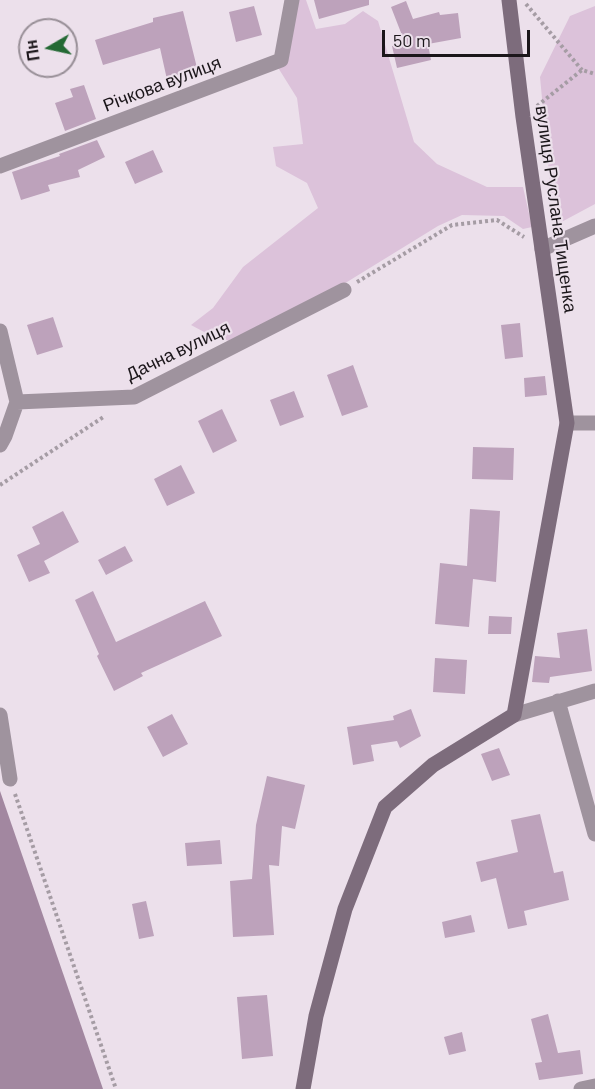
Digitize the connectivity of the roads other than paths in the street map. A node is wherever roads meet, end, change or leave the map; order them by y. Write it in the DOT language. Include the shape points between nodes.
graph roads {
  1 [pos="292,0"];
  2 [pos="509,0"];
  3 [pos="0,166"];
  4 [pos="595,226"];
  5 [pos="542,249"];
  6 [pos="344,290"];
  7 [pos="0,332"];
  8 [pos="17,402"];
  9 [pos="567,423"];
  10 [pos="595,423"];
  11 [pos="0,445"];
  12 [pos="595,691"];
  13 [pos="558,701"];
  14 [pos="513,715"];
  15 [pos="0,716"];
  16 [pos="10,778"];
  17 [pos="595,834"];
  18 [pos="595,1086"];
  19 [pos="303,1089"];
  20 [pos="581,1089"];
  1 -- 3 [label="street, Річкова вулиця" via="281,60"];
  2 -- 5 [label="street, вулиця Руслана Тищенка"];
  4 -- 5 [label="street"];
  5 -- 9 [label="street, вулиця Руслана Тищенка"];
  6 -- 8 [label="street, Дачна вулиця" via="134,397"];
  7 -- 8 [label="street"];
  8 -- 11 [label="street"];
  9 -- 10 [label="street"];
  9 -- 14 [label="street, вулиця Руслана Тищенка"];
  12 -- 13 [label="street"];
  13 -- 14 [label="street"];
  13 -- 17 [label="street"];
  14 -- 19 [label="street" via="433,765 385,807 345,909 316,1016"];
  15 -- 16 [label="street"];
  18 -- 20 [label="street"];
}
